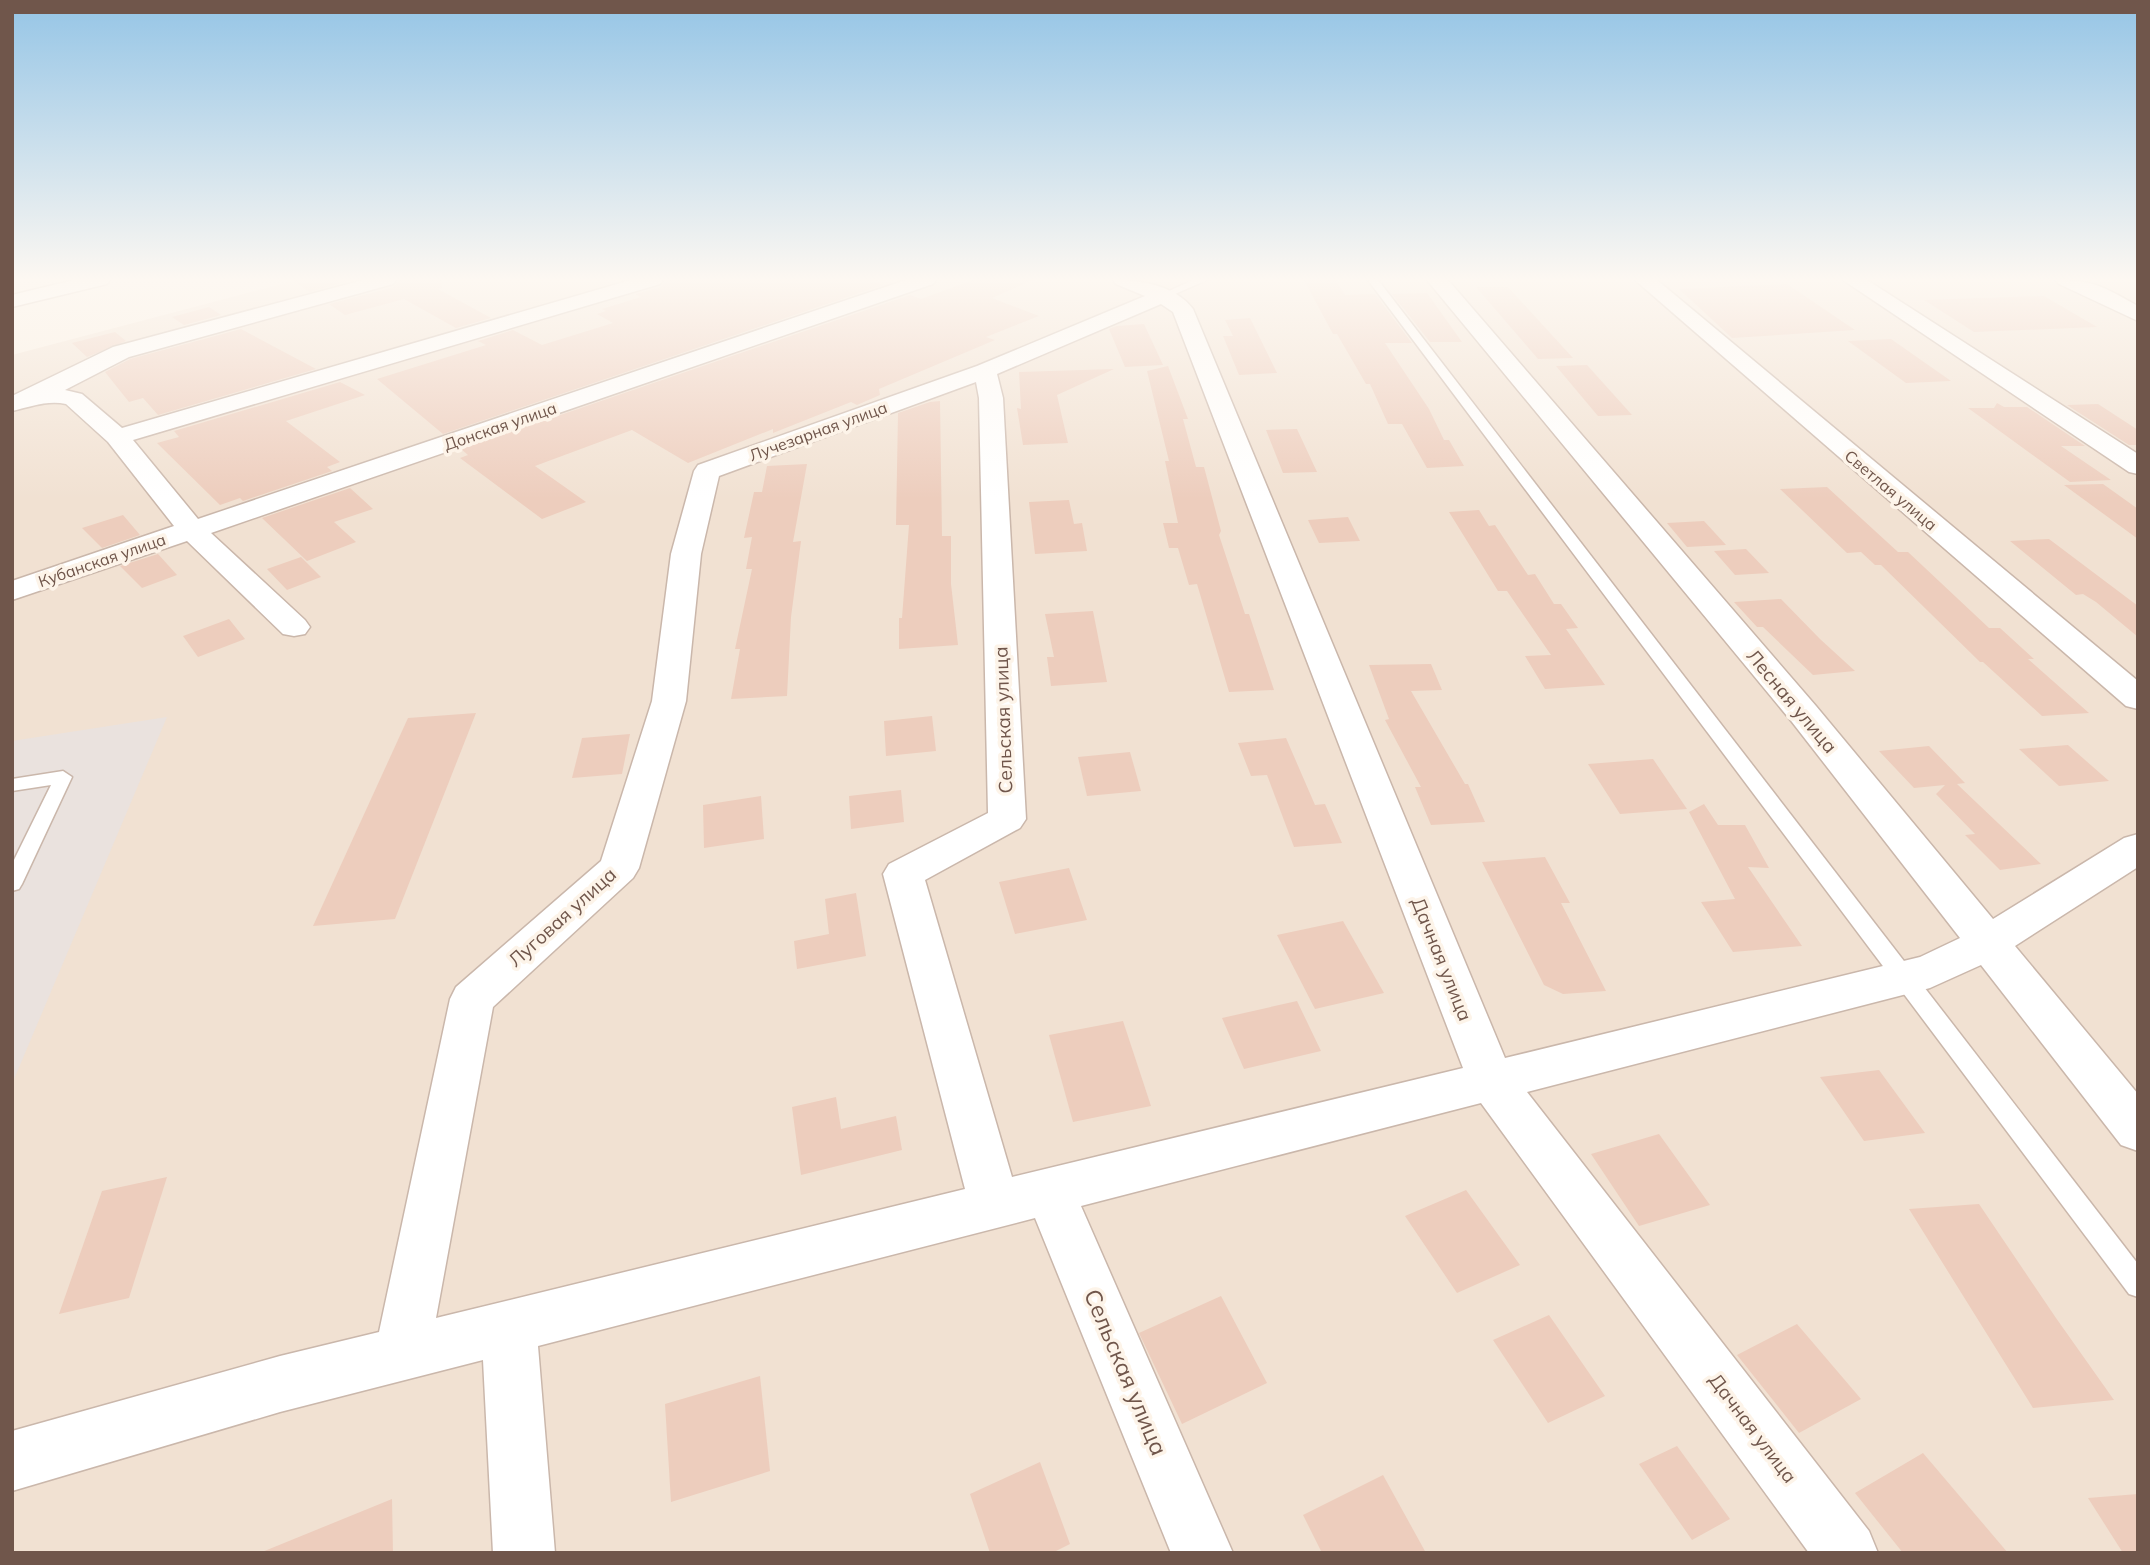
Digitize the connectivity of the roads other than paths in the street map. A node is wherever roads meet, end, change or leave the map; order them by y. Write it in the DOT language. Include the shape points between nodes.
graph roads {
  1 [pos="119,353"];
  2 [pos="404,353"];
  3 [pos="712,353"];
  4 [pos="1029,353"];
  5 [pos="1200,353"];
  6 [pos="1428,353"];
  7 [pos="1499,353"];
  8 [pos="1731,353"];
  9 [pos="1965,353"];
  10 [pos="985,372"];
  11 [pos="21,401"];
  12 [pos="117,437"];
  13 [pos="2138,466"];
  14 [pos="707,471"];
  15 [pos="192,530"];
  16 [pos="12,591"];
  17 [pos="294,627"];
  18 [pos="2138,699"];
  19 [pos="12,785"];
  20 [pos="2138,848"];
  21 [pos="12,884"];
  22 [pos="1988,943"];
  23 [pos="1903,978"];
  24 [pos="1491,1081"];
  25 [pos="2138,1130"];
  26 [pos="1049,1192"];
  27 [pos="995,1205"];
  28 [pos="2138,1285"];
  29 [pos="509,1326"];
  30 [pos="402,1353"];
  31 [pos="12,1461"];
  32 [pos="524,1553"];
  33 [pos="1202,1553"];
  34 [pos="1847,1553"];
  1 -- 11 [label="street"];
  2 -- 12 [label="street"];
  3 -- 15 [label="street, Донская улица"];
  4 -- 10 [label="street, Лучезарная улица"];
  5 -- 24 [label="street, Дачная улица"];
  6 -- 23 [label="lane"];
  7 -- 22 [label="street, Лесная улица" via="1804,714"];
  8 -- 18 [label="street, Светлая улица"];
  9 -- 13 [label="street"];
  10 -- 14 [label="street, Лучезарная улица"];
  10 -- 27 [label="street, Сельская улица" via="991,398 1007,819 904,874"];
  11 -- 12 [label="street, Кубанская улица" via="57,396 74,399"];
  12 -- 15 [label="street, Кубанская улица"];
  14 -- 30 [label="street, Луговая улица" via="686,554 669,701 619,867 472,999"];
  15 -- 16 [label="street, Кубанская улица"];
  15 -- 17 [label="street, Кубанская улица"];
  19 -- 21 [label="lane" via="63,777"];
  20 -- 22 [label="street"];
  22 -- 23 [label="street" via="1930,971"];
  22 -- 25 [label="street, Лесная улица"];
  23 -- 24 [label="street"];
  23 -- 28 [label="lane"];
  24 -- 26 [label="street"];
  24 -- 34 [label="street, Дачная улица"];
  26 -- 27 [label="street"];
  26 -- 33 [label="street, Сельская улица"];
  27 -- 29 [label="street"];
  29 -- 30 [label="street"];
  29 -- 32 [label="street"];
  30 -- 31 [label="street"];
}
